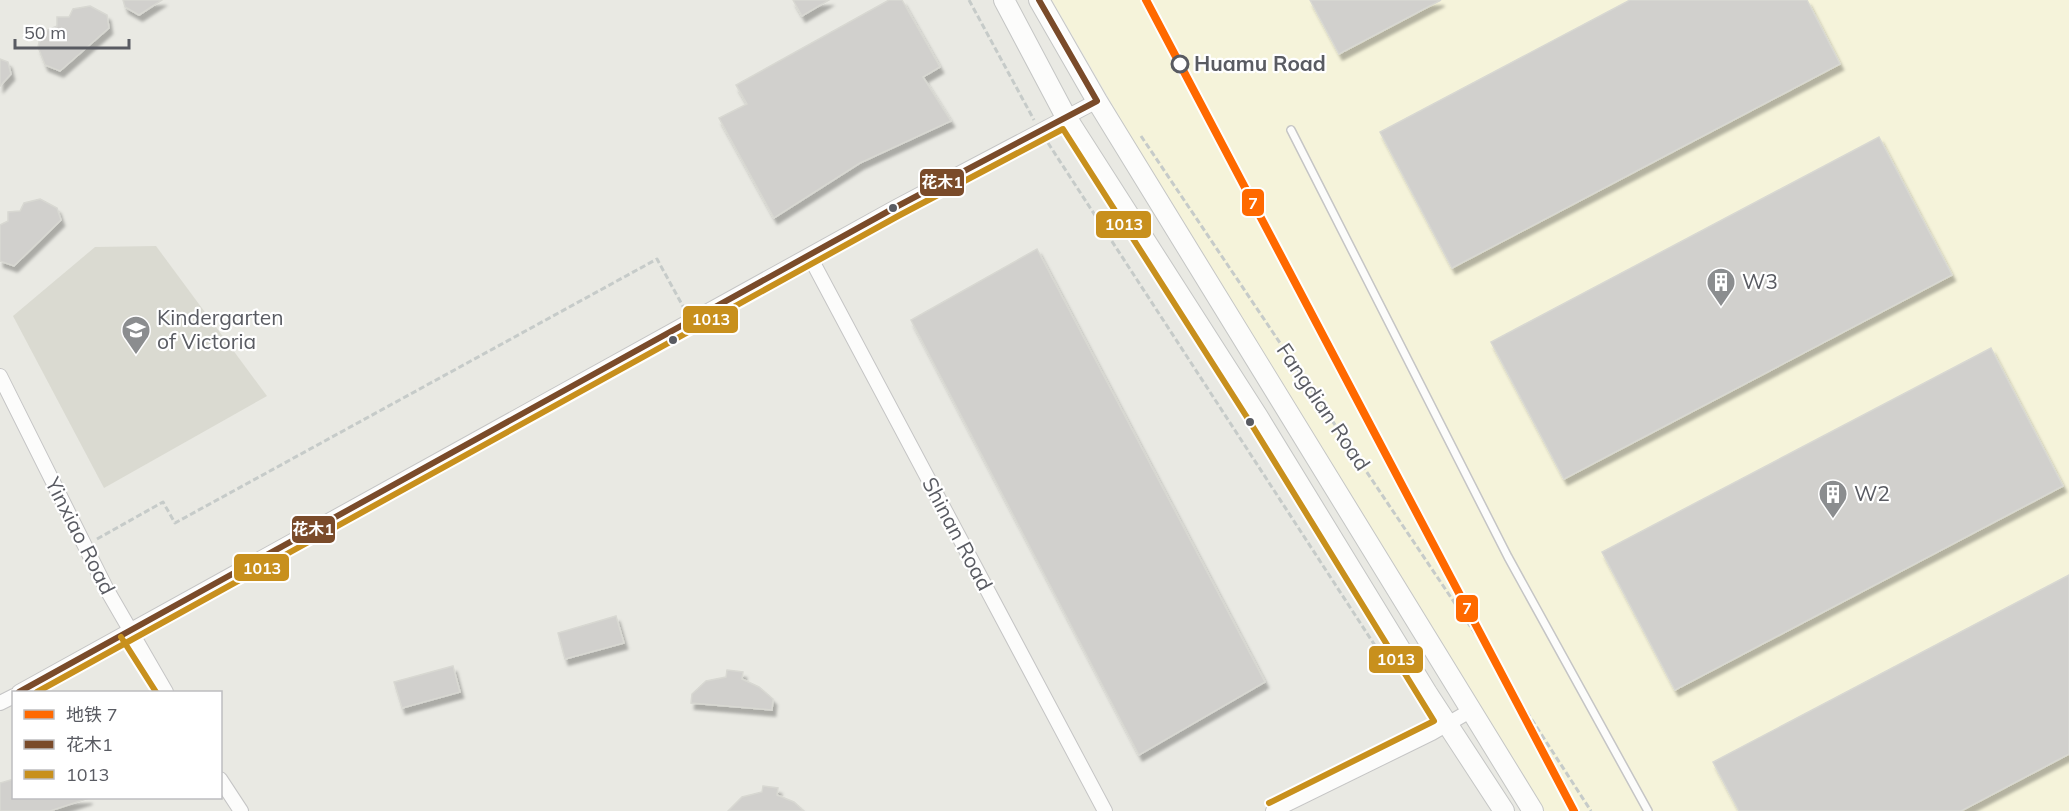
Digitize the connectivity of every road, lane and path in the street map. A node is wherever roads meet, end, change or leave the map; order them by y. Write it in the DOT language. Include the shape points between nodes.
graph roads {
  1 [pos="969,0"];
  2 [pos="1004,0"];
  3 [pos="1039,0"];
  4 [pos="1097,101"];
  5 [pos="1066,117"];
  6 [pos="1040,130"];
  7 [pos="1137,130"];
  8 [pos="1292,130"];
  9 [pos="810,257"];
  10 [pos="692,322"];
  11 [pos="0,376"];
  12 [pos="85,546"];
  13 [pos="129,632"];
  14 [pos="1386,663"];
  15 [pos="23,691"];
  16 [pos="165,691"];
  17 [pos="1470,711"];
  18 [pos="1447,725"];
  19 [pos="222,782"];
  20 [pos="241,811"];
  21 [pos="1105,811"];
  22 [pos="1272,811"];
  23 [pos="1504,811"];
  24 [pos="1533,811"];
  25 [pos="1591,811"];
  26 [pos="1648,811"];
  1 -- 6 [label="path"];
  2 -- 5 [label="main road"];
  3 -- 4 [label="main road, Fangdian Road"];
  4 -- 5 [label="street"];
  4 -- 17 [label="main road, Fangdian Road"];
  5 -- 6 [label="street"];
  5 -- 18 [label="main road" via="1258,417"];
  6 -- 9 [label="street"];
  6 -- 14 [label="path"];
  7 -- 25 [label="path, Fangdian Road"];
  8 -- 26 [label="lane" via="1508,557"];
  9 -- 10 [label="street"];
  9 -- 21 [label="street, Shinan Road"];
  10 -- 12 [label="path" via="657,260 175,523 163,502"];
  10 -- 13 [label="street"];
  11 -- 12 [label="street, Yinxiao Road"];
  12 -- 13 [label="street, Yinxiao Road"];
  13 -- 15 [label="street"];
  13 -- 16 [label="street, Yinxiao Road"];
  17 -- 18 [label="street"];
  17 -- 24 [label="main road, Fangdian Road"];
  18 -- 22 [label="street"];
  18 -- 23 [label="main road"];
  19 -- 20 [label="street"];
}
